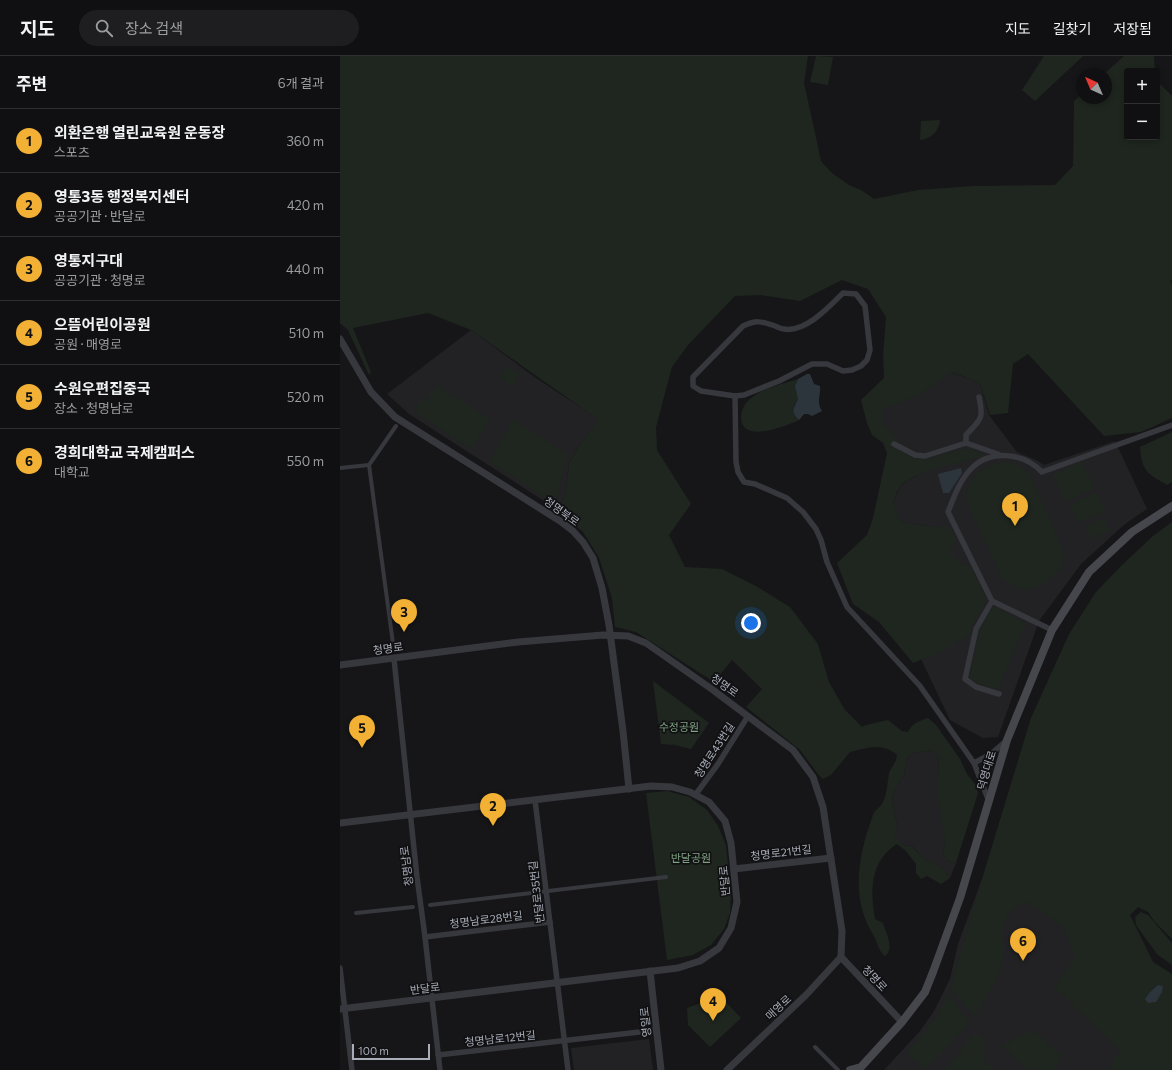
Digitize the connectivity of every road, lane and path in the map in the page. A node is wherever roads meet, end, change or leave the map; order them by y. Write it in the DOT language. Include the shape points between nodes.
graph roads {
  1 [pos="340,339"];
  2 [pos="735,396"];
  3 [pos="979,397"];
  4 [pos="1172,425"];
  5 [pos="396,426"];
  6 [pos="966,443"];
  7 [pos="894,444"];
  8 [pos="998,454"];
  9 [pos="369,465"];
  10 [pos="340,468"];
  11 [pos="1172,506"];
  12 [pos="992,601"];
  13 [pos="1052,630"];
  14 [pos="610,634"];
  15 [pos="394,651"];
  16 [pos="394,659"];
  17 [pos="340,666"];
  18 [pos="1000,694"];
  19 [pos="748,716"];
  20 [pos="1007,740"];
  21 [pos="974,763"];
  22 [pos="629,789"];
  23 [pos="696,794"];
  24 [pos="988,799"];
  25 [pos="535,800"];
  26 [pos="410,815"];
  27 [pos="340,823"];
  28 [pos="831,858"];
  29 [pos="734,869"];
  30 [pos="666,877"];
  31 [pos="546,891"];
  32 [pos="430,905"];
  33 [pos="413,907"];
  34 [pos="356,913"];
  35 [pos="550,922"];
  36 [pos="425,937"];
  37 [pos="841,957"];
  38 [pos="340,968"];
  39 [pos="650,971"];
  40 [pos="557,983"];
  41 [pos="432,998"];
  42 [pos="342,1009"];
  43 [pos="902,1022"];
  44 [pos="657,1030"];
  45 [pos="564,1041"];
  46 [pos="815,1046"];
  47 [pos="438,1055"];
  48 [pos="860,1068"];
  49 [pos="352,1070"];
  50 [pos="440,1070"];
  51 [pos="568,1070"];
  52 [pos="661,1070"];
  53 [pos="727,1070"];
  54 [pos="838,1070"];
  55 [pos="850,1070"];
  1 -- 14 [label="street, 청명북로" via="371,392 395,417 573,531 593,558 602,588"];
  2 -- 2 [label="street" via="701,391 693,386 693,377 742,326 759,321 784,329 797,329 822,313 843,293 856,294 865,306 870,350 867,360 861,366 843,371 827,364 812,364 779,381"];
  2 -- 21 [label="street" via="736,462 744,482 787,498 808,518 819,534 827,562 847,608 920,686"];
  3 -- 6 [label="street" via="982,412 979,421 966,434"];
  4 -- 8 [label="street" via="1042,472 1035,464"];
  5 -- 9 [label="street"];
  6 -- 7 [label="street" via="925,456 915,455"];
  6 -- 8 [label="street"];
  8 -- 12 [label="street" via="971,469 960,484 948,512"];
  9 -- 10 [label="street"];
  9 -- 15 [label="street"];
  11 -- 13 [label="main road, 덕영대로" via="1132,532 1089,572"];
  12 -- 13 [label="street"];
  12 -- 18 [label="street" via="976,629 965,679 976,688"];
  13 -- 20 [label="main road, 덕영대로"];
  14 -- 16 [label="street, 청명로" via="511,643"];
  14 -- 19 [label="street, 청명로" via="628,636 646,643"];
  14 -- 22 [label="street, 청명북로"];
  16 -- 17 [label="street, 청명로"];
  16 -- 26 [label="street, 청명남로"];
  19 -- 23 [label="street, 청명로43번길"];
  19 -- 28 [label="street, 청명로" via="793,750 813,777 823,807"];
  20 -- 21 [label="street" via="991,754"];
  20 -- 24 [label="main road, 덕영대로"];
  21 -- 24 [label="street"];
  22 -- 23 [label="street, 반달로" via="650,786 672,787"];
  22 -- 25 [label="street, 반달로"];
  23 -- 29 [label="street, 반달로" via="709,802 725,821 732,844"];
  24 -- 43 [label="main road, 덕영대로" via="960,898 933,972 925,992"];
  25 -- 26 [label="street, 반달로"];
  25 -- 31 [label="street, 반달로35번길"];
  26 -- 27 [label="street, 반달로"];
  26 -- 36 [label="street, 청명남로"];
  28 -- 29 [label="street, 청명로21번길"];
  28 -- 37 [label="street, 청명로" via="842,931"];
  29 -- 39 [label="street, 반달로" via="737,902 731,928 719,948 700,961 678,968"];
  30 -- 31 [label="street"];
  31 -- 32 [label="street"];
  31 -- 35 [label="street, 반달로35번길"];
  33 -- 34 [label="street"];
  35 -- 36 [label="street, 청명남로28번길"];
  35 -- 40 [label="street, 반달로35번길"];
  36 -- 41 [label="street, 청명남로"];
  37 -- 43 [label="street, 청명로"];
  37 -- 53 [label="street, 매영로" via="806,995"];
  38 -- 42 [label="street"];
  39 -- 40 [label="street, 반달로"];
  39 -- 44 [label="street, 영일로"];
  40 -- 41 [label="street, 반달로"];
  40 -- 45 [label="street, 반달로35번길"];
  41 -- 42 [label="street, 반달로"];
  41 -- 47 [label="street, 청명남로"];
  42 -- 49 [label="street"];
  43 -- 48 [label="main road, 덕영대로"];
  44 -- 45 [label="street, 청명남로12번길"];
  44 -- 52 [label="street, 영일로"];
  45 -- 47 [label="street, 청명남로12번길"];
  45 -- 51 [label="street, 반달로35번길"];
  46 -- 54 [label="street"];
  47 -- 50 [label="street, 청명남로"];
  48 -- 55 [label="main road, 덕영대로"];
}
